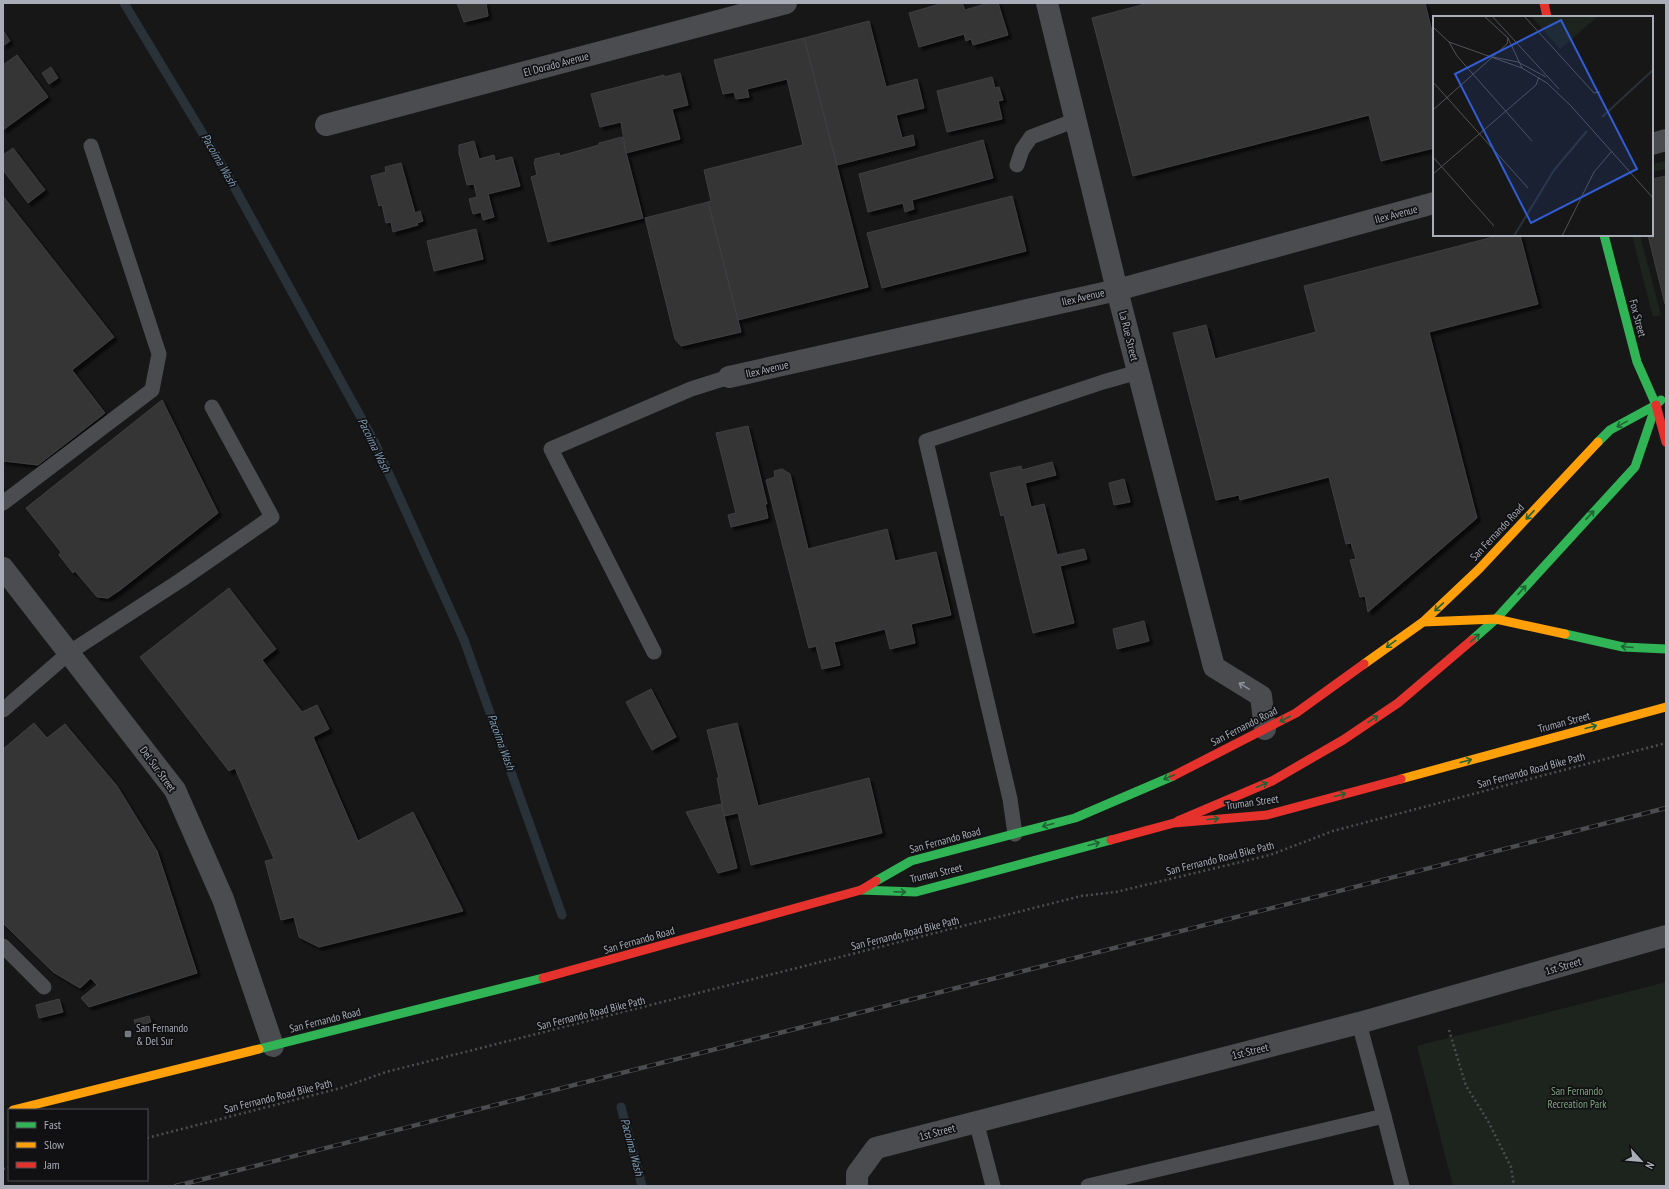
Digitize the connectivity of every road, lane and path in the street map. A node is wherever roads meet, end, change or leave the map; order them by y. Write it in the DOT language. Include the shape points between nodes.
graph roads {
  1 [pos="786,3"];
  2 [pos="1047,3"];
  3 [pos="1544,3"];
  4 [pos="1547,16"];
  5 [pos="1076,120"];
  6 [pos="326,125"];
  7 [pos="1666,140"];
  8 [pos="1653,144"];
  9 [pos="91,146"];
  10 [pos="1017,165"];
  11 [pos="1433,203"];
  12 [pos="1604,236"];
  13 [pos="1117,290"];
  14 [pos="1138,372"];
  15 [pos="729,377"];
  16 [pos="1666,394"];
  17 [pos="1656,405"];
  18 [pos="212,407"];
  19 [pos="1666,442"];
  20 [pos="3,503"];
  21 [pos="3,568"];
  22 [pos="1496,619"];
  23 [pos="1423,622"];
  24 [pos="1666,649"];
  25 [pos="70,652"];
  26 [pos="654,652"];
  27 [pos="1666,707"];
  28 [pos="3,710"];
  29 [pos="1265,729"];
  30 [pos="1666,743"];
  31 [pos="1174,823"];
  32 [pos="1015,834"];
  33 [pos="861,890"];
  34 [pos="1666,936"];
  35 [pos="3,946"];
  36 [pos="44,986"];
  37 [pos="1360,1023"];
  38 [pos="1449,1030"];
  39 [pos="273,1046"];
  40 [pos="17,1109"];
  41 [pos="1384,1116"];
  42 [pos="976,1121"];
  43 [pos="148,1138"];
  44 [pos="857,1186"];
  45 [pos="993,1186"];
  46 [pos="1088,1186"];
  47 [pos="1402,1186"];
  48 [pos="1514,1186"];
  1 -- 6 [label="street, El Dorado Avenue"];
  2 -- 5 [label="street, La Rue Street"];
  3 -- 4 [label="main road"];
  5 -- 10 [label="lane" via="1031,137 1022,150"];
  5 -- 13 [label="street, La Rue Street"];
  7 -- 8 [label="street"];
  9 -- 20 [label="lane" via="159,354 152,390"];
  11 -- 13 [label="street, Ilex Avenue"];
  12 -- 17 [label="main road, Fox Street" via="1637,362"];
  13 -- 14 [label="street, La Rue Street"];
  13 -- 15 [label="street, Ilex Avenue"];
  29 -- 14 [label="street, La Rue Street, one-way" via="1261,696 1214,667"];
  14 -- 32 [label="lane" via="926,441 1010,799"];
  15 -- 26 [label="lane" via="691,389 552,449"];
  16 -- 17 [label="main road, San Fernando Road"];
  17 -- 19 [label="main road, Fox Street"];
  22 -- 17 [label="main road, San Fernando Road, one-way" via="1635,467"];
  17 -- 23 [label="main road, San Fernando Road, one-way" via="1610,430 1479,569"];
  18 -- 25 [label="lane" via="272,517"];
  21 -- 25 [label="street, Del Sur Street"];
  22 -- 23 [label="main road"];
  24 -- 22 [label="main road, one-way" via="1623,647"];
  31 -- 22 [label="main road, San Fernando Road, one-way" via="1272,781 1343,740 1398,702"];
  23 -- 29 [label="main road, San Fernando Road, one-way" via="1296,713"];
  25 -- 28 [label="lane"];
  25 -- 39 [label="street, Del Sur Street" via="175,790 223,899"];
  31 -- 27 [label="main road, Truman Street, one-way" via="1267,815"];
  29 -- 32 [label="main road, San Fernando Road, one-way" via="1177,774 1075,818"];
  30 -- 43 [label="path, San Fernando Road Bike Path" via="1333,830 1270,855 1116,892 1081,896 386,1072 341,1088"];
  33 -- 31 [label="main road, Truman Street, one-way" via="916,892"];
  32 -- 33 [label="main road, San Fernando Road" via="911,861"];
  33 -- 39 [label="main road, San Fernando Road" via="595,965"];
  34 -- 37 [label="street, 1st Street"];
  35 -- 36 [label="lane"];
  37 -- 41 [label="lane"];
  37 -- 42 [label="street, 1st Street"];
  38 -- 48 [label="path" via="1466,1086 1488,1121 1510,1167"];
  39 -- 40 [label="main road, San Fernando Road"];
  41 -- 46 [label="lane"];
  41 -- 47 [label="lane"];
  42 -- 44 [label="street, 1st Street" via="876,1148 857,1174"];
  42 -- 45 [label="lane"];
}
